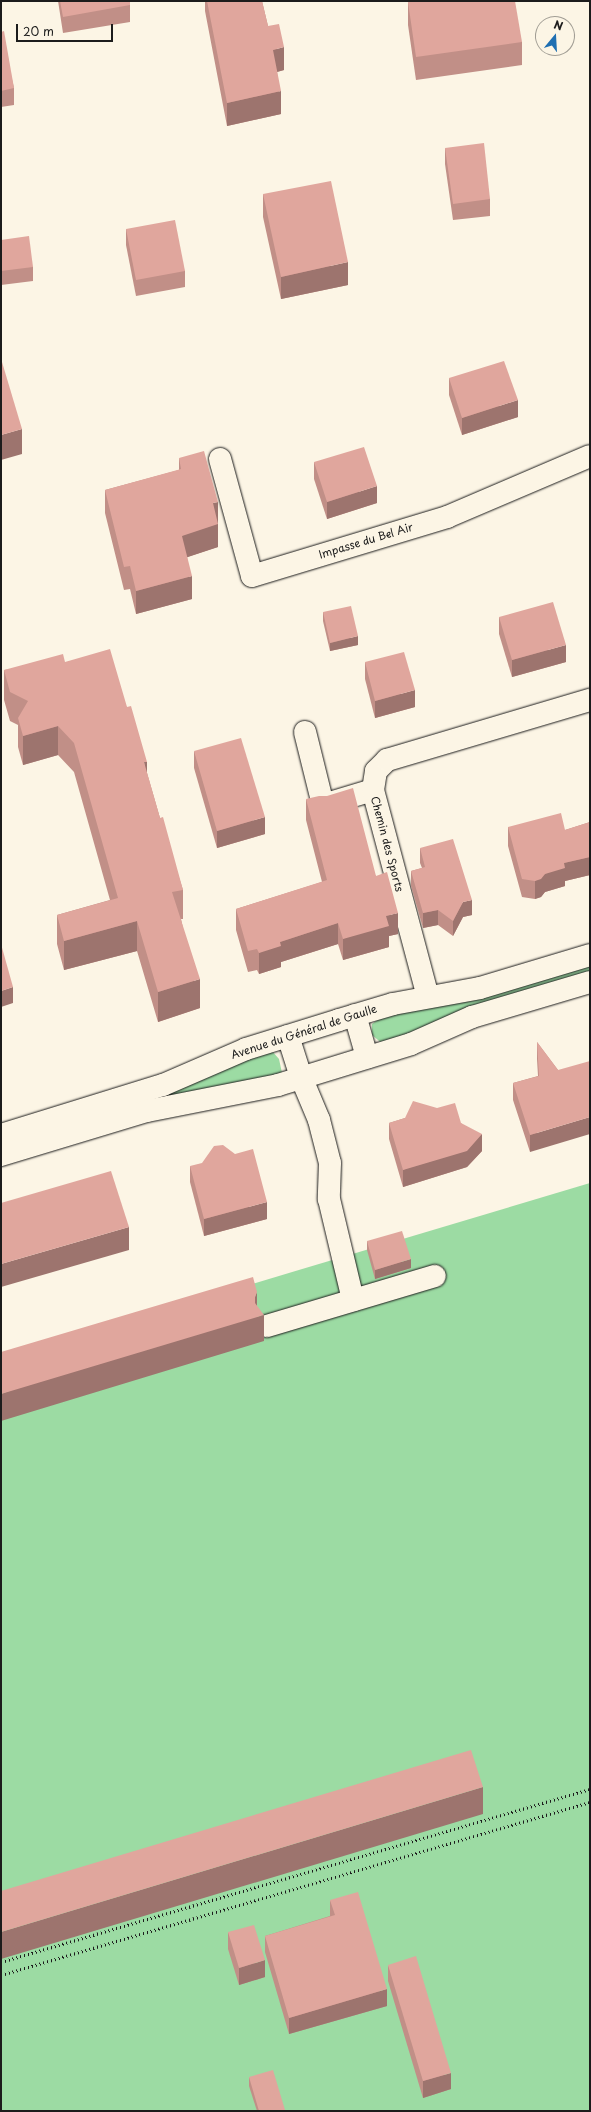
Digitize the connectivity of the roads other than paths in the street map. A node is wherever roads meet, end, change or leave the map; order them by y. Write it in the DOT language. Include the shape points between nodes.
graph roads {
  1 [pos="590,456"];
  2 [pos="220,459"];
  3 [pos="590,700"];
  4 [pos="305,732"];
  5 [pos="373,790"];
  6 [pos="590,955"];
  7 [pos="590,982"];
  8 [pos="428,998"];
  9 [pos="355,1015"];
  10 [pos="288,1036"];
  11 [pos="367,1057"];
  12 [pos="301,1077"];
  13 [pos="1,1135"];
  14 [pos="1,1155"];
  15 [pos="435,1276"];
  16 [pos="353,1300"];
  17 [pos="267,1326"];
  1 -- 2 [label="main road, Impasse du Bel Air" via="447,517 252,576"];
  3 -- 5 [label="main road, Chemin des Sports" via="387,760 376,771"];
  4 -- 5 [label="main road" via="324,805"];
  5 -- 8 [label="main road, Chemin des Sports"];
  6 -- 8 [label="main road, Avenue du Général de Gaulle" via="485,987"];
  7 -- 11 [label="main road" via="472,1017 411,1044"];
  8 -- 9 [label="main road, Avenue du Général de Gaulle" via="393,1004"];
  9 -- 10 [label="main road, Avenue du Général de Gaulle"];
  9 -- 11 [label="main road"];
  10 -- 12 [label="main road"];
  10 -- 13 [label="main road, Avenue du Général de Gaulle" via="246,1049 163,1085"];
  11 -- 12 [label="main road"];
  12 -- 14 [label="main road" via="263,1088 147,1111"];
  12 -- 16 [label="main road" via="319,1120 330,1163 329,1199"];
  15 -- 16 [label="main road"];
  16 -- 17 [label="main road"];
}
